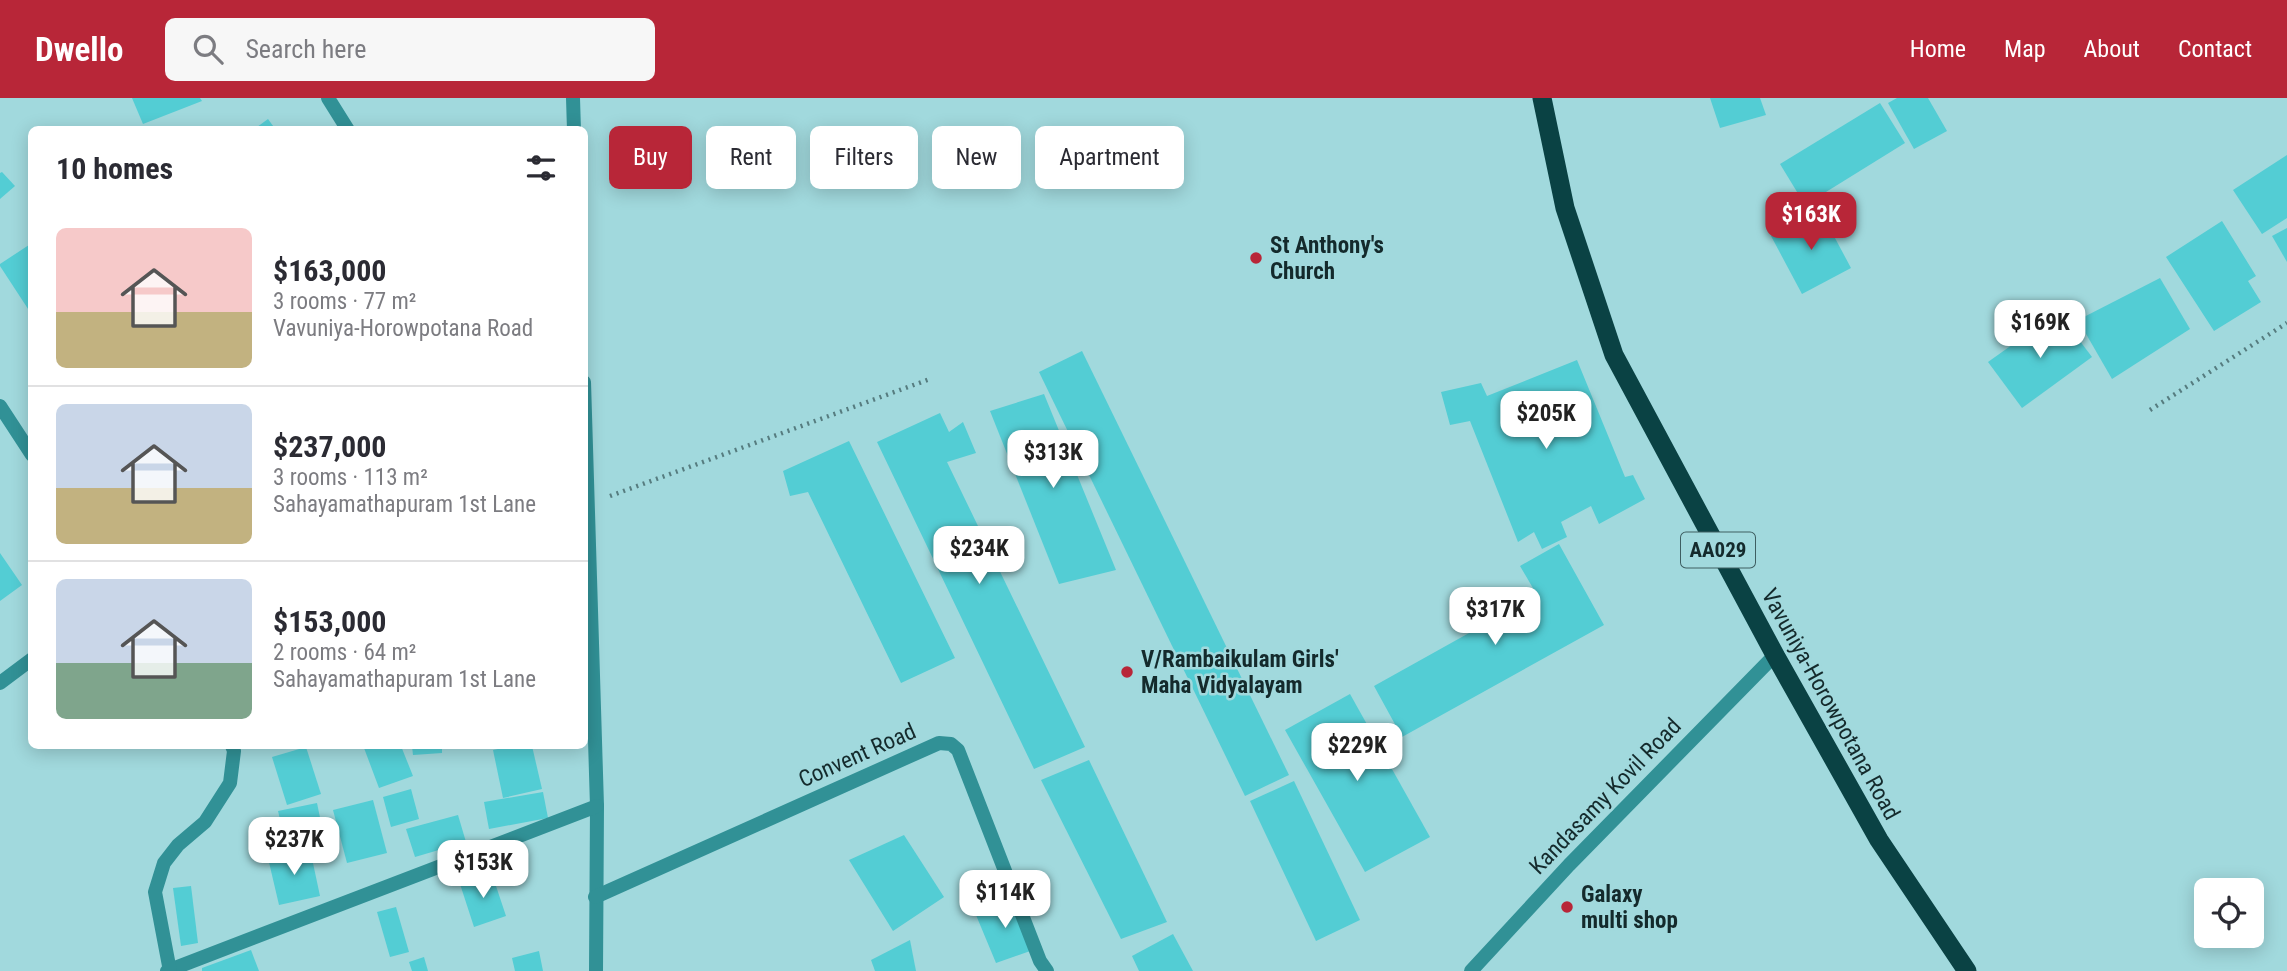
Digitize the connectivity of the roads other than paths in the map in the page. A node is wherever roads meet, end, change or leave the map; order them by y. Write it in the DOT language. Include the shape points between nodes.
graph roads {
  1 [pos="328,98"];
  2 [pos="1542,98"];
  3 [pos="576,99"];
  4 [pos="346,126"];
  5 [pos="574,126"];
  6 [pos="0,406"];
  7 [pos="28,449"];
  8 [pos="588,557"];
  9 [pos="1774,655"];
  10 [pos="28,662"];
  11 [pos="0,683"];
  12 [pos="233,749"];
  13 [pos="597,806"];
  14 [pos="595,897"];
  15 [pos="1044,966"];
  16 [pos="169,971"];
  17 [pos="596,971"];
  18 [pos="1029,971"];
  19 [pos="1471,971"];
  20 [pos="1967,971"];
  1 -- 4 [label="street"];
  2 -- 9 [label="highway, Vavuniya-Horowpotana Road / AA029" via="1565,208 1614,355"];
  3 -- 5 [label="street"];
  6 -- 7 [label="street"];
  8 -- 13 [label="street"];
  9 -- 19 [label="street, Kandasamy Kovil Road"];
  9 -- 20 [label="highway, Vavuniya-Horowpotana Road / AA029" via="1879,840"];
  10 -- 11 [label="street"];
  12 -- 16 [label="street" via="230,783 205,822 164,863 155,892"];
  13 -- 14 [label="street"];
  13 -- 16 [label="street"];
  14 -- 15 [label="street, Convent Road" via="939,743 951,744 958,750"];
  14 -- 17 [label="street"];
  15 -- 18 [label="street"];
}
